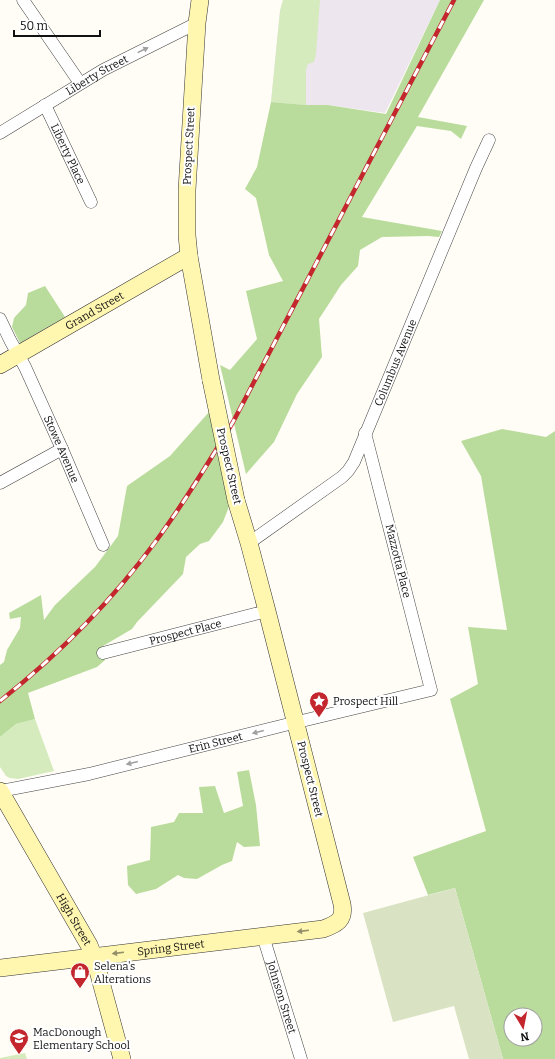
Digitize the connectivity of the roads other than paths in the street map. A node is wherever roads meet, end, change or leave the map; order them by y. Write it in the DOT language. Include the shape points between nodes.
graph roads {
  1 [pos="23,0"];
  2 [pos="200,0"];
  3 [pos="197,24"];
  4 [pos="80,83"];
  5 [pos="45,105"];
  6 [pos="0,133"];
  7 [pos="489,140"];
  8 [pos="91,202"];
  9 [pos="188,256"];
  10 [pos="0,319"];
  11 [pos="18,354"];
  12 [pos="0,365"];
  13 [pos="366,432"];
  14 [pos="62,449"];
  15 [pos="0,483"];
  16 [pos="249,543"];
  17 [pos="103,545"];
  18 [pos="267,611"];
  19 [pos="103,653"];
  20 [pos="431,690"];
  21 [pos="296,722"];
  22 [pos="0,791"];
  23 [pos="339,921"];
  24 [pos="264,936"];
  25 [pos="93,956"];
  26 [pos="0,968"];
  27 [pos="122,1059"];
  28 [pos="301,1059"];
  1 -- 4 [label="street"];
  2 -- 3 [label="street, Prospect Street"];
  4 -- 3 [label="street, Liberty Street, one-way"];
  3 -- 9 [label="street, Prospect Street" via="186,212"];
  4 -- 5 [label="street, Liberty Street"];
  5 -- 6 [label="street, Liberty Street"];
  5 -- 8 [label="street, Liberty Place"];
  7 -- 13 [label="street, Columbus Avenue"];
  9 -- 11 [label="street, Grand Street"];
  9 -- 16 [label="street, Prospect Street, bridge" via="236,500"];
  10 -- 11 [label="street, Stowe Avenue"];
  11 -- 12 [label="street, Grand Street"];
  11 -- 14 [label="street, Stowe Avenue"];
  13 -- 16 [label="street, Columbus Avenue" via="354,462 342,477"];
  13 -- 20 [label="street, Mazzotta Place"];
  14 -- 15 [label="street"];
  14 -- 17 [label="street, Stowe Avenue"];
  16 -- 18 [label="street, Prospect Street"];
  18 -- 19 [label="street, Prospect Place"];
  18 -- 21 [label="street, Prospect Street"];
  20 -- 21 [label="street, Erin Street"];
  21 -- 22 [label="street, Erin Street, one-way" via="88,774"];
  21 -- 23 [label="street, Prospect Street" via="342,904 342,917"];
  22 -- 25 [label="street, High Street"];
  23 -- 24 [label="street, Spring Street, one-way" via="323,929"];
  24 -- 25 [label="street, Spring Street, one-way"];
  24 -- 28 [label="street, Johnson Street"];
  25 -- 26 [label="street, Spring Street"];
  25 -- 27 [label="street, High Street"];
}
